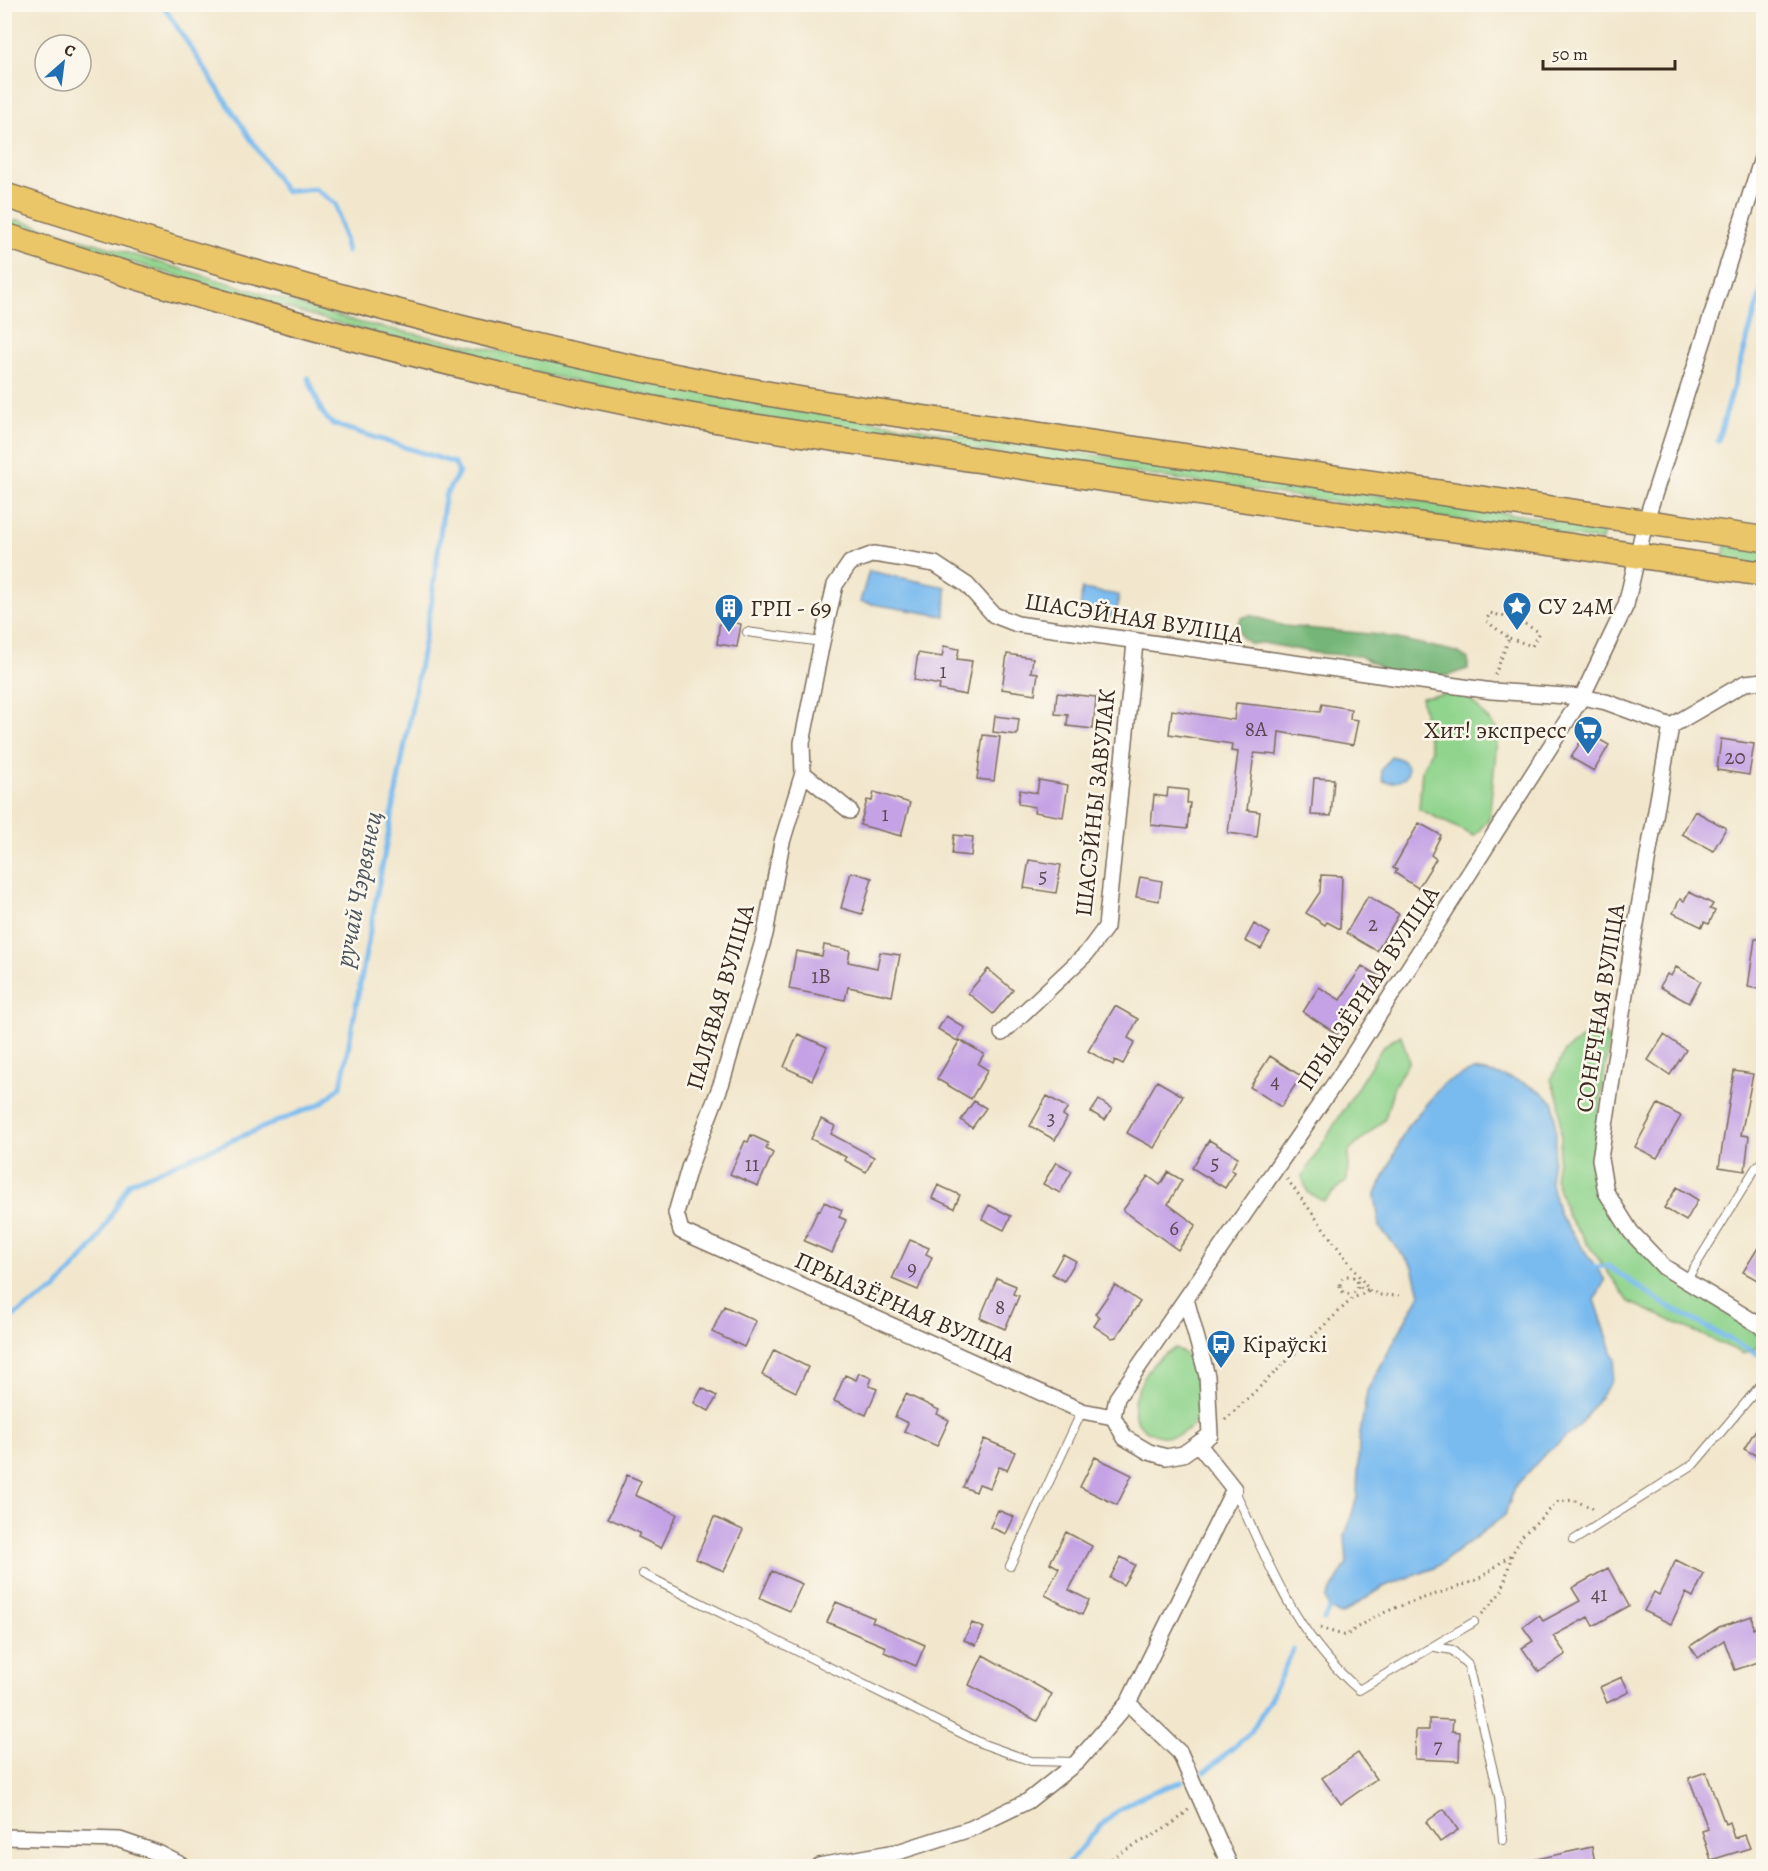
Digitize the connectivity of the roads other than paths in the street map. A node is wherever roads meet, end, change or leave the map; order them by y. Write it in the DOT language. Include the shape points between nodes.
graph roads {
  1 [pos="1764,152"];
  2 [pos="4,195"];
  3 [pos="4,235"];
  4 [pos="1645,523"];
  5 [pos="1764,538"];
  6 [pos="1638,557"];
  7 [pos="1764,574"];
  8 [pos="747,632"];
  9 [pos="822,642"];
  10 [pos="1135,643"];
  11 [pos="1764,681"];
  12 [pos="1582,698"];
  13 [pos="1671,726"];
  14 [pos="803,773"];
  15 [pos="850,811"];
  16 [pos="1002,1034"];
  17 [pos="1764,1160"];
  18 [pos="681,1231"];
  19 [pos="1686,1281"];
  20 [pos="1185,1299"];
  21 [pos="1764,1328"];
  22 [pos="1764,1381"];
  23 [pos="1083,1411"];
  24 [pos="1113,1417"];
  25 [pos="1204,1440"];
  26 [pos="1234,1489"];
  27 [pos="1574,1540"];
  28 [pos="1010,1566"];
  29 [pos="643,1574"];
  30 [pos="1474,1622"];
  31 [pos="1435,1647"];
  32 [pos="1128,1703"];
  33 [pos="1077,1762"];
  34 [pos="4,1837"];
  35 [pos="1503,1840"];
  36 [pos="183,1866"];
  37 [pos="822,1866"];
  38 [pos="1230,1866"];
  1 -- 4 [label="street, ПРЫАЗЁРНАЯ ВУЛІЦА"];
  2 -- 4 [label="main road" via="293,285 471,331 710,383"];
  3 -- 6 [label="main road" via="288,321 669,411"];
  4 -- 5 [label="main road"];
  4 -- 6 [label="street, ПРЫАЗЁРНАЯ ВУЛІЦА"];
  6 -- 7 [label="main road"];
  6 -- 12 [label="street, ПРЫАЗЁРНАЯ ВУЛІЦА" via="1626,606"];
  8 -- 9 [label="lane"];
  9 -- 10 [label="street, ШАСЭЙНАЯ ВУЛІЦА" via="835,585 850,563 874,554 935,564 967,585 994,615 1017,624"];
  9 -- 14 [label="street, ШАСЭЙНАЯ ВУЛІЦА" via="802,743"];
  10 -- 12 [label="street, ШАСЭЙНАЯ ВУЛІЦА" via="1492,691"];
  10 -- 16 [label="street, ШАСЭЙНЫ ЗАВУЛАК" via="1106,927 1086,954"];
  11 -- 13 [label="street" via="1745,683"];
  12 -- 13 [label="street, ШАСЭЙНАЯ ВУЛІЦА" via="1606,702"];
  12 -- 20 [label="street, ПРЫАЗЁРНАЯ ВУЛІЦА" via="1339,1077"];
  13 -- 19 [label="street, СОНЕЧНАЯ ВУЛІЦА" via="1600,1159 1606,1192 1631,1232 1664,1267"];
  14 -- 15 [label="street"];
  14 -- 18 [label="street, ПАЛЯВАЯ ВУЛІЦА" via="782,842 765,934 722,1082 676,1213"];
  17 -- 19 [label="lane"];
  18 -- 23 [label="street, ПРЫАЗЁРНАЯ ВУЛІЦА"];
  19 -- 21 [label="street, СОНЕЧНАЯ ВУЛІЦА"];
  20 -- 24 [label="street, ПРЫАЗЁРНАЯ ВУЛІЦА" via="1116,1398"];
  20 -- 25 [label="street" via="1207,1376"];
  22 -- 27 [label="lane" via="1694,1464"];
  23 -- 24 [label="street, ПРЫАЗЁРНАЯ ВУЛІЦА"];
  23 -- 28 [label="lane"];
  24 -- 25 [label="street" via="1125,1438 1166,1457 1183,1454"];
  25 -- 26 [label="street"];
  26 -- 31 [label="lane" via="1294,1616 1313,1643 1359,1690"];
  26 -- 32 [label="street"];
  29 -- 33 [label="lane" via="983,1744 1031,1761"];
  30 -- 31 [label="lane"];
  31 -- 35 [label="lane" via="1452,1650 1468,1665 1499,1796"];
  32 -- 33 [label="street"];
  32 -- 38 [label="street" via="1180,1753"];
  33 -- 37 [label="street" via="1028,1801 970,1829 901,1851"];
  34 -- 36 [label="street" via="120,1840 158,1852"];
}
